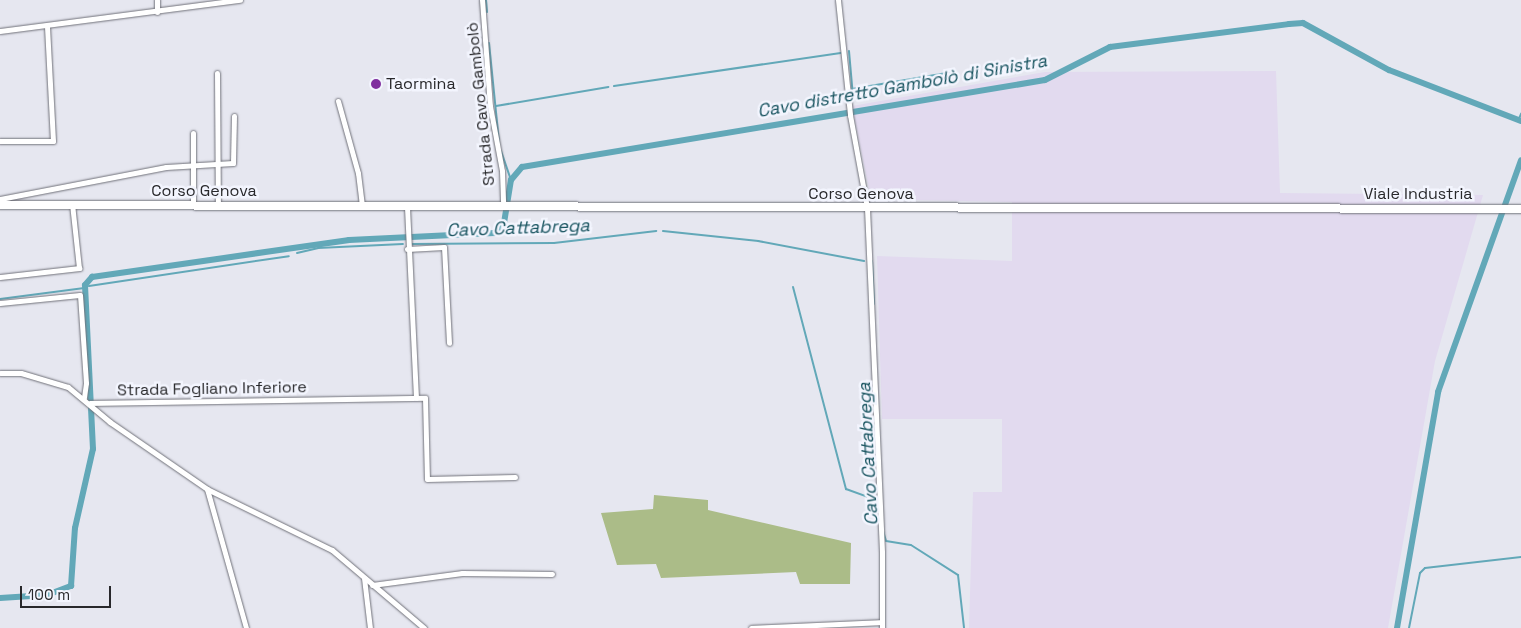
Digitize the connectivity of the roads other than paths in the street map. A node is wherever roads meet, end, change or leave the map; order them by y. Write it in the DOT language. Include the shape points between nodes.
graph roads {
  1 [pos="157,0"];
  2 [pos="240,0"];
  3 [pos="482,0"];
  4 [pos="838,0"];
  5 [pos="157,12"];
  6 [pos="47,28"];
  7 [pos="0,31"];
  8 [pos="217,74"];
  9 [pos="338,101"];
  10 [pos="234,116"];
  11 [pos="193,133"];
  12 [pos="0,141"];
  13 [pos="194,164"];
  14 [pos="217,164"];
  15 [pos="0,199"];
  16 [pos="72,204"];
  17 [pos="0,205"];
  18 [pos="193,205"];
  19 [pos="218,205"];
  20 [pos="362,206"];
  21 [pos="504,206"];
  22 [pos="407,207"];
  23 [pos="867,208"];
  24 [pos="1315,208"];
  25 [pos="1521,208"];
  26 [pos="407,249"];
  27 [pos="0,277"];
  28 [pos="0,303"];
  29 [pos="449,344"];
  30 [pos="0,373"];
  31 [pos="84,398"];
  32 [pos="416,398"];
  33 [pos="93,404"];
  34 [pos="515,477"];
  35 [pos="207,489"];
  36 [pos="552,574"];
  37 [pos="364,578"];
  38 [pos="372,585"];
  39 [pos="882,625"];
  40 [pos="246,628"];
  41 [pos="370,628"];
  42 [pos="424,628"];
  43 [pos="751,628"];
  1 -- 5 [label="street"];
  2 -- 5 [label="street"];
  3 -- 21 [label="street, Strada Cavo Gambolò" via="490,106 502,171"];
  4 -- 23 [label="street" via="850,112"];
  5 -- 6 [label="street" via="108,16"];
  6 -- 7 [label="street"];
  6 -- 12 [label="street" via="53,141"];
  8 -- 14 [label="street"];
  9 -- 20 [label="street" via="358,173"];
  10 -- 14 [label="street" via="235,161"];
  11 -- 13 [label="street"];
  13 -- 14 [label="street"];
  13 -- 15 [label="street"];
  13 -- 18 [label="street"];
  14 -- 19 [label="street"];
  16 -- 17 [label="main road, Corso Genova"];
  16 -- 18 [label="main road, Corso Genova"];
  16 -- 27 [label="street" via="79,268"];
  18 -- 19 [label="main road, Corso Genova"];
  19 -- 20 [label="main road, Corso Genova"];
  20 -- 22 [label="main road, Corso Genova"];
  21 -- 22 [label="main road, Corso Genova"];
  21 -- 23 [label="main road, Corso Genova"];
  22 -- 26 [label="street"];
  23 -- 24 [label="main road, Corso Genova"];
  23 -- 39 [label="street"];
  24 -- 25 [label="main road, Viale Industria"];
  26 -- 29 [label="street" via="444,247"];
  26 -- 32 [label="street"];
  28 -- 31 [label="street" via="80,295 86,383"];
  30 -- 31 [label="street, Strada Fogliano Inferiore" via="44,379"];
  31 -- 33 [label="street, Strada Fogliano Inferiore"];
  32 -- 33 [label="street, Strada Fogliano Inferiore"];
  32 -- 34 [label="street, Strada Fogliano Inferiore" via="425,398 427,479"];
  33 -- 35 [label="street, Strada Fogliano Inferiore"];
  35 -- 37 [label="street, Strada Fogliano Inferiore" via="332,550"];
  35 -- 40 [label="street"];
  36 -- 38 [label="street" via="462,573"];
  37 -- 38 [label="street, Strada Fogliano Inferiore"];
  37 -- 41 [label="street"];
  38 -- 42 [label="street, Strada Fogliano Inferiore"];
  39 -- 43 [label="street"];
}
